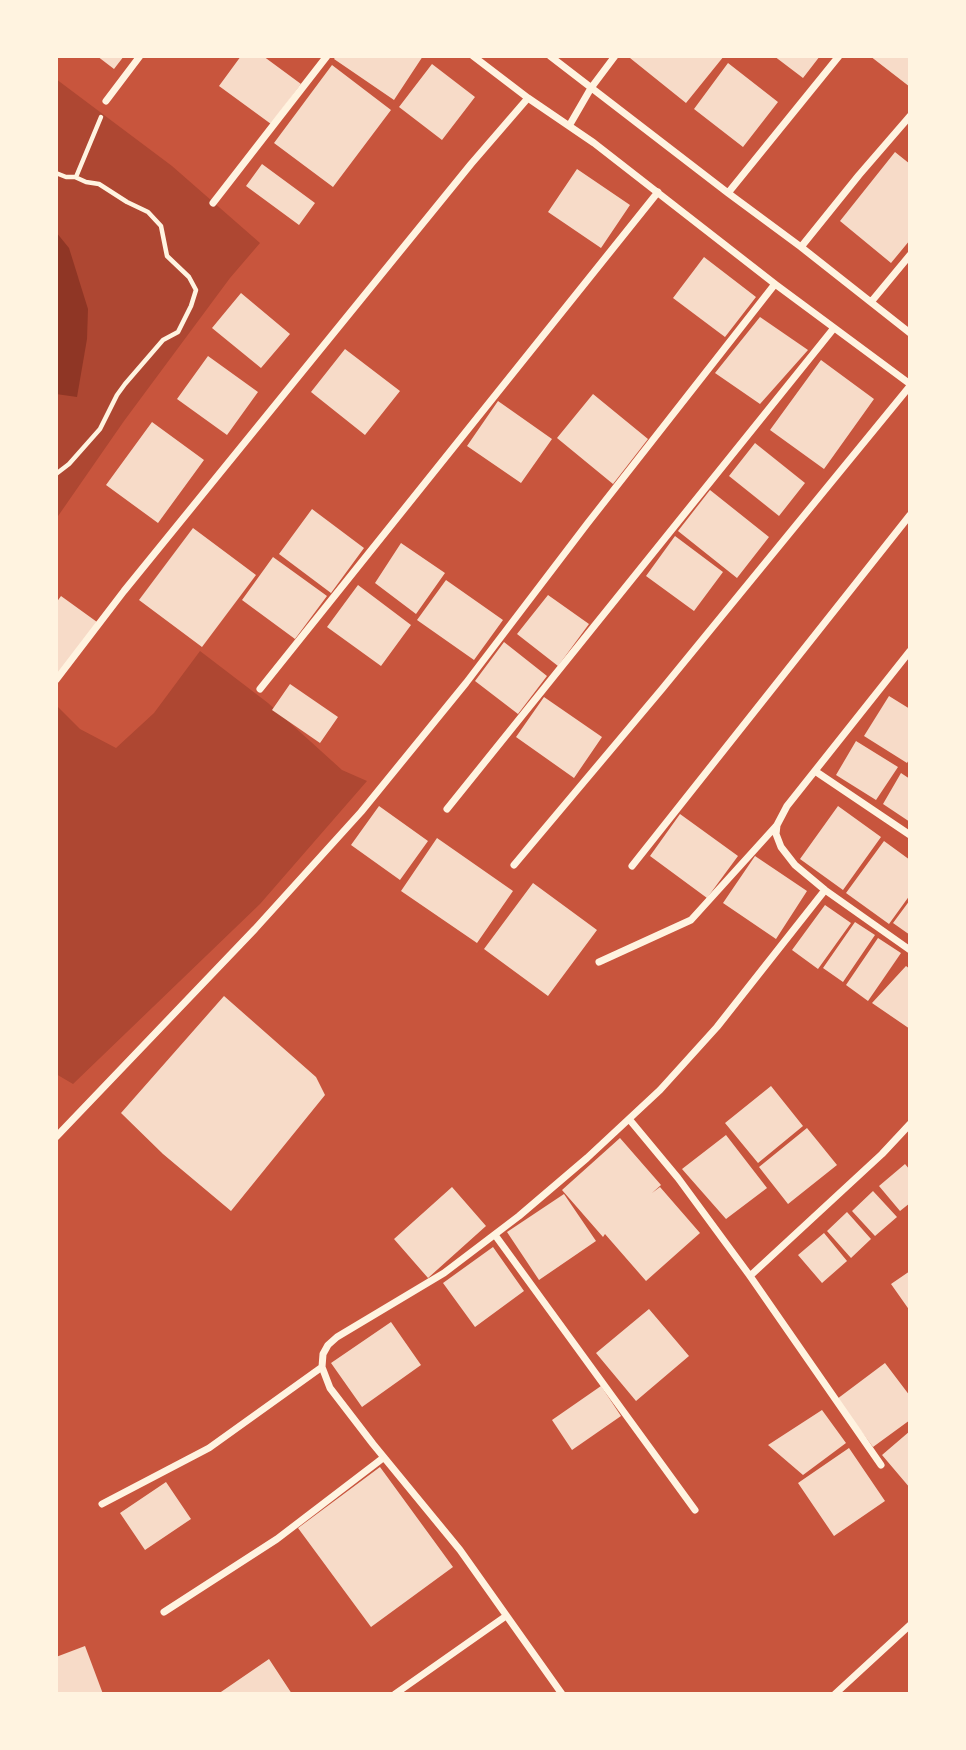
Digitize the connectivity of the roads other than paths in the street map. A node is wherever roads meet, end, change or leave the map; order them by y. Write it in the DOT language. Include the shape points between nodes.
graph roads {
  1 [pos="140,56"];
  2 [pos="327,56"];
  3 [pos="473,56"];
  4 [pos="550,56"];
  5 [pos="615,56"];
  6 [pos="839,56"];
  7 [pos="591,88"];
  8 [pos="528,98"];
  9 [pos="106,102"];
  10 [pos="910,116"];
  11 [pos="569,126"];
  12 [pos="659,192"];
  13 [pos="728,193"];
  14 [pos="213,203"];
  15 [pos="801,247"];
  16 [pos="910,255"];
  17 [pos="775,285"];
  18 [pos="871,302"];
  19 [pos="834,328"];
  20 [pos="910,332"];
  21 [pos="910,385"];
  22 [pos="910,515"];
  23 [pos="910,651"];
  24 [pos="56,680"];
  25 [pos="260,690"];
  26 [pos="816,771"];
  27 [pos="447,809"];
  28 [pos="777,825"];
  29 [pos="910,835"];
  30 [pos="514,865"];
  31 [pos="632,866"];
  32 [pos="825,890"];
  33 [pos="910,950"];
  34 [pos="599,962"];
  35 [pos="629,1119"];
  36 [pos="910,1124"];
  37 [pos="56,1137"];
  38 [pos="495,1235"];
  39 [pos="750,1276"];
  40 [pos="322,1367"];
  41 [pos="383,1458"];
  42 [pos="881,1465"];
  43 [pos="102,1504"];
  44 [pos="695,1510"];
  45 [pos="164,1612"];
  46 [pos="506,1616"];
  47 [pos="910,1625"];
  48 [pos="395,1694"];
  49 [pos="562,1694"];
  50 [pos="835,1694"];
  1 -- 9 [label="street"];
  2 -- 14 [label="street"];
  3 -- 8 [label="street"];
  4 -- 7 [label="street"];
  5 -- 7 [label="street"];
  6 -- 13 [label="street"];
  7 -- 11 [label="street"];
  7 -- 13 [label="street"];
  8 -- 11 [label="street"];
  8 -- 24 [label="street"];
  10 -- 15 [label="street"];
  11 -- 12 [label="street"];
  12 -- 17 [label="street"];
  12 -- 25 [label="street"];
  13 -- 15 [label="street"];
  15 -- 18 [label="street"];
  16 -- 18 [label="street"];
  17 -- 19 [label="street"];
  17 -- 37 [label="street" via="361,812"];
  18 -- 20 [label="street"];
  19 -- 21 [label="street"];
  19 -- 27 [label="street"];
  21 -- 30 [label="street"];
  22 -- 31 [label="street"];
  23 -- 26 [label="street"];
  26 -- 28 [label="street"];
  26 -- 29 [label="street"];
  28 -- 32 [label="street" via="776,834 789,859"];
  28 -- 34 [label="street" via="691,920"];
  32 -- 33 [label="street"];
  32 -- 35 [label="street" via="717,1027"];
  35 -- 38 [label="street"];
  35 -- 39 [label="street"];
  36 -- 39 [label="street"];
  38 -- 40 [label="street" via="444,1273 337,1337 323,1354"];
  38 -- 44 [label="street"];
  39 -- 42 [label="street"];
  40 -- 41 [label="street" via="330,1388"];
  40 -- 43 [label="street" via="209,1448"];
  41 -- 45 [label="street" via="277,1539"];
  41 -- 46 [label="street" via="460,1550"];
  46 -- 48 [label="street"];
  46 -- 49 [label="street"];
  47 -- 50 [label="street"];
}
